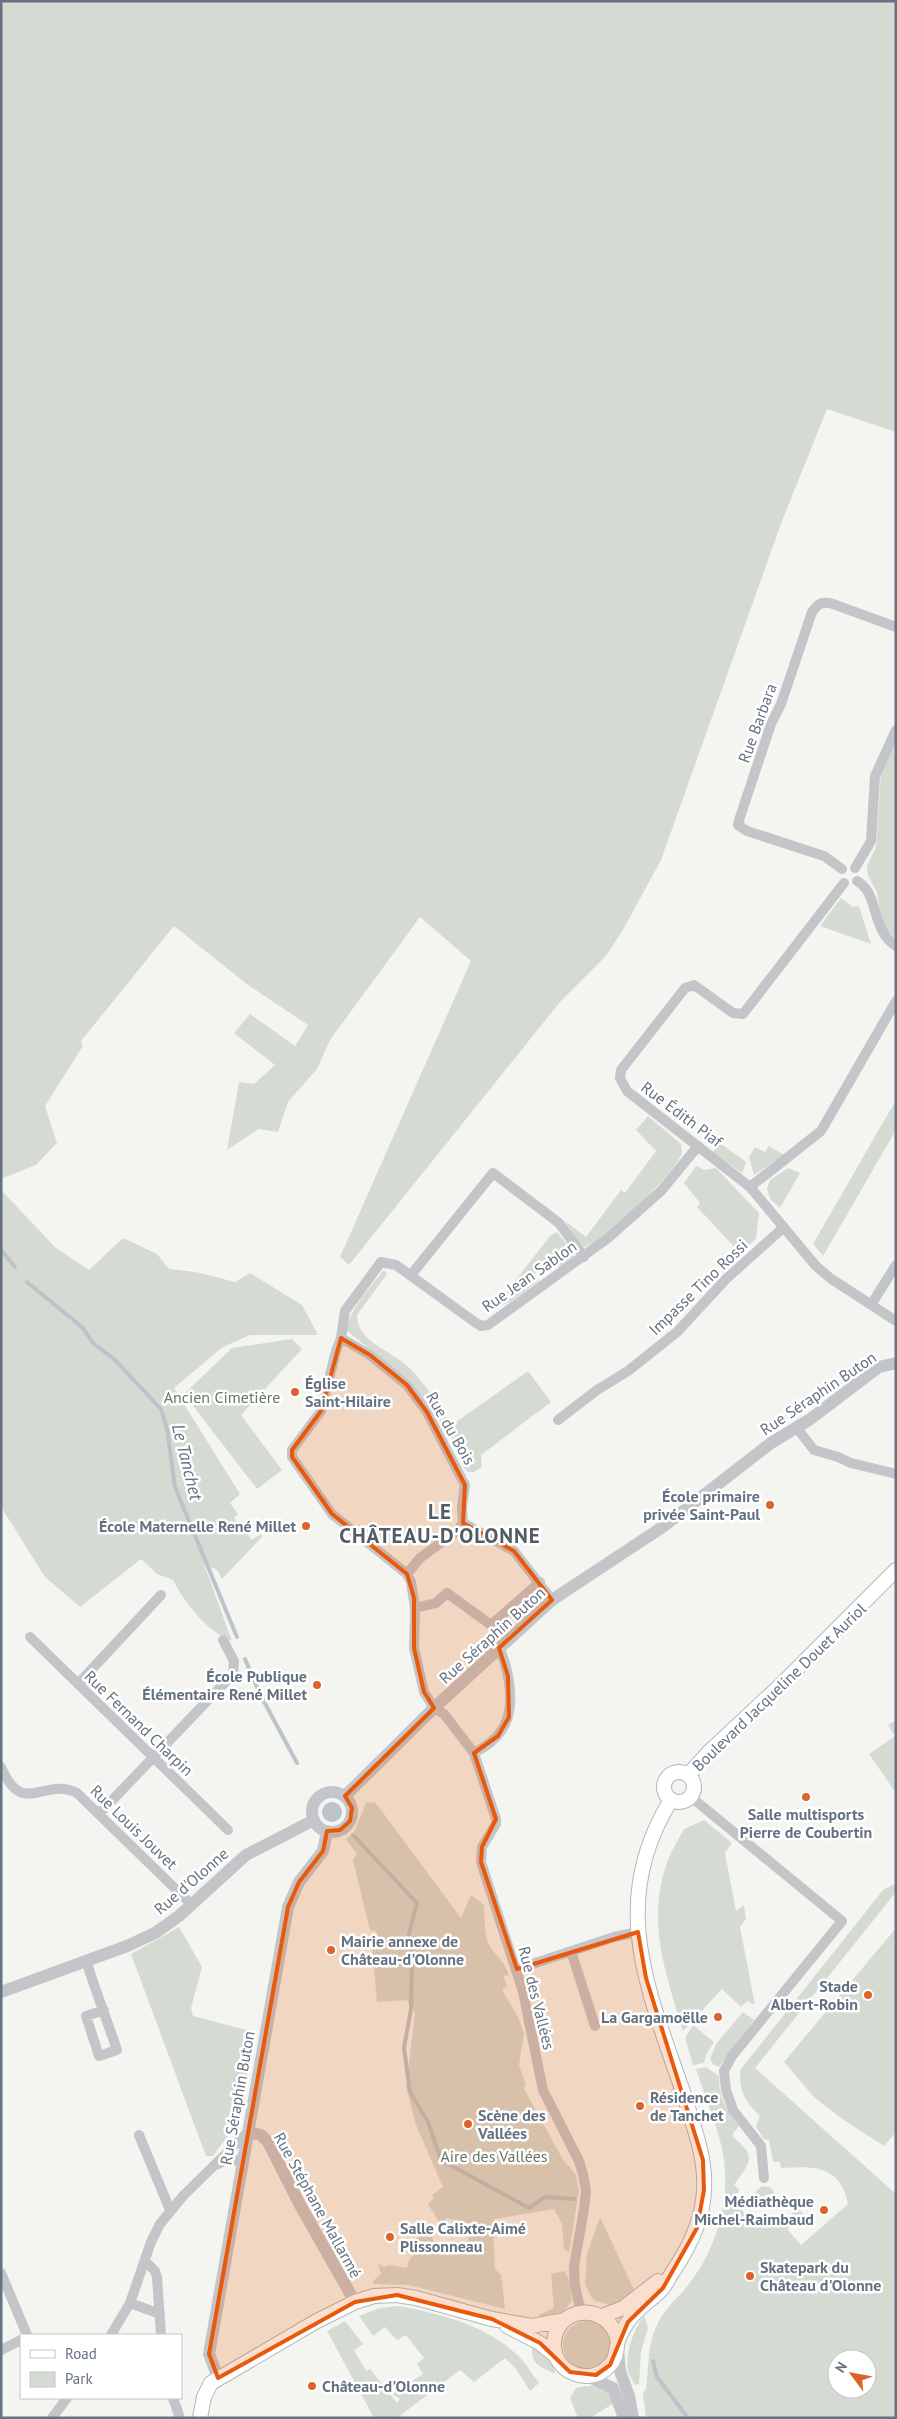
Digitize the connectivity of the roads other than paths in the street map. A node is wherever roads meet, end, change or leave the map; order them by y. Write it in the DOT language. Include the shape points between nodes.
graph roads {
  1 [pos="896,627"];
  2 [pos="896,730"];
  3 [pos="855,868"];
  4 [pos="842,869"];
  5 [pos="857,881"];
  6 [pos="844,883"];
  7 [pos="896,946"];
  8 [pos="896,1001"];
  9 [pos="698,1146"];
  10 [pos="750,1187"];
  11 [pos="784,1227"];
  12 [pos="584,1257"];
  13 [pos="896,1265"];
  14 [pos="411,1275"];
  15 [pos="872,1305"];
  16 [pos="896,1321"];
  17 [pos="341,1338"];
  18 [pos="896,1363"];
  19 [pos="558,1420"];
  20 [pos="796,1427"];
  21 [pos="896,1474"];
  22 [pos="463,1523"];
  23 [pos="896,1570"];
  24 [pos="407,1574"];
  25 [pos="896,1576"];
  26 [pos="540,1582"];
  27 [pos="161,1595"];
  28 [pos="869,1598"];
  29 [pos="552,1600"];
  30 [pos="415,1608"];
  31 [pos="30,1637"];
  32 [pos="223,1640"];
  33 [pos="499,1648"];
  34 [pos="78,1684"];
  35 [pos="434,1708"];
  36 [pos="474,1753"];
  37 [pos="154,1758"];
  38 [pos="1,1767"];
  39 [pos="688,1775"];
  40 [pos="345,1796"];
  41 [pos="691,1797"];
  42 [pos="671,1800"];
  43 [pos="99,1814"];
  44 [pos="314,1820"];
  45 [pos="228,1830"];
  46 [pos="327,1831"];
  47 [pos="192,1905"];
  48 [pos="638,1932"];
  49 [pos="571,1951"];
  50 [pos="86,1960"];
  51 [pos="517,1969"];
  52 [pos="1,1992"];
  53 [pos="104,2010"];
  54 [pos="595,2026"];
  55 [pos="248,2132"];
  56 [pos="139,2135"];
  57 [pos="243,2160"];
  58 [pos="211,2168"];
  59 [pos="764,2178"];
  60 [pos="170,2210"];
  61 [pos="145,2261"];
  62 [pos="673,2272"];
  63 [pos="1,2273"];
  64 [pos="355,2302"];
  65 [pos="130,2303"];
  66 [pos="581,2312"];
  67 [pos="160,2314"];
  68 [pos="602,2316"];
  69 [pos="492,2319"];
  70 [pos="565,2320"];
  71 [pos="27,2334"];
  72 [pos="112,2334"];
  73 [pos="161,2334"];
  74 [pos="20,2340"];
  75 [pos="618,2345"];
  76 [pos="1,2350"];
  77 [pos="556,2356"];
  78 [pos="587,2376"];
  79 [pos="218,2378"];
  80 [pos="173,2399"];
  81 [pos="62,2400"];
  82 [pos="52,2418"];
  83 [pos="180,2418"];
  84 [pos="200,2418"];
  85 [pos="624,2418"];
  86 [pos="633,2418"];
  1 -- 4 [label="street, Rue Barbara" via="833,604 817,605 781,704 770,724 738,825 747,831 824,856"];
  2 -- 3 [label="street" via="875,776 870,841"];
  3 -- 4 [label="street" via="847,866"];
  3 -- 5 [label="street"];
  4 -- 6 [label="street" via="840,878"];
  5 -- 6 [label="street"];
  5 -- 7 [label="street" via="868,892 884,936"];
  6 -- 9 [label="street, Rue Édith Piaf" via="743,1014 738,1015 694,985 684,988 622,1070 620,1078 627,1091"];
  8 -- 10 [label="street" via="820,1132"];
  9 -- 10 [label="street, Rue Édith Piaf"];
  9 -- 12 [label="street, Rue Jean Sablon" via="656,1196"];
  10 -- 11 [label="street, Rue Édith Piaf"];
  11 -- 15 [label="street, Rue Édith Piaf" via="816,1266"];
  11 -- 19 [label="street, Impasse Tino Rossi" via="726,1279 677,1332"];
  12 -- 14 [label="street, Rue Jean Sablon" via="488,1325 481,1326"];
  12 -- 14 [label="street" via="559,1223 493,1174"];
  13 -- 15 [label="street"];
  14 -- 17 [label="street, Rue Jean Sablon" via="392,1262 381,1262 345,1311"];
  15 -- 16 [label="street, Rue Édith Piaf"];
  17 -- 22 [label="street, Rue du Bois" via="370,1354 407,1386 427,1412 465,1485"];
  17 -- 24 [label="street" via="322,1411 292,1450 292,1458 332,1514"];
  18 -- 20 [label="street, Rue Séraphin Buton" via="879,1367"];
  20 -- 21 [label="street" via="814,1450"];
  20 -- 29 [label="street, Rue Séraphin Buton" via="664,1526"];
  22 -- 24 [label="street" via="420,1558"];
  22 -- 26 [label="street" via="514,1551"];
  23 -- 28 [label="main road, Boulevard Jacqueline Douet Auriol"];
  24 -- 30 [label="street"];
  25 -- 28 [label="main road, Boulevard Jacqueline Douet Auriol"];
  26 -- 29 [label="street"];
  26 -- 30 [label="street" via="491,1625 448,1593 436,1603"];
  27 -- 34 [label="street"];
  28 -- 39 [label="main road, Boulevard Jacqueline Douet Auriol"];
  29 -- 33 [label="street, Rue Séraphin Buton"];
  30 -- 35 [label="street" via="414,1648 424,1692"];
  31 -- 34 [label="street, Rue Fernand Charpin"];
  32 -- 37 [label="street" via="234,1661 233,1674"];
  33 -- 35 [label="street, Rue Séraphin Buton"];
  33 -- 36 [label="street" via="504,1657 511,1696 509,1718 498,1736"];
  34 -- 37 [label="street, Rue Fernand Charpin"];
  35 -- 36 [label="street, Rue des Vallées" via="444,1714"];
  35 -- 40 [label="street, Rue Séraphin Buton"];
  36 -- 51 [label="street, Rue des Vallées" via="496,1818 496,1824 482,1847 481,1862"];
  37 -- 43 [label="street"];
  37 -- 45 [label="street, Rue Fernand Charpin"];
  38 -- 43 [label="street, Rue Louis Jouvet" via="16,1790 30,1794 70,1790"];
  39 -- 41 [label="main road" via="694,1788"];
  39 -- 42 [label="main road" via="675,1773 667,1778 665,1792"];
  40 -- 44 [label="street" via="332,1792 320,1796 313,1807"];
  40 -- 46 [label="street" via="352,1808 350,1821 340,1830"];
  41 -- 42 [label="main road" via="684,1802"];
  41 -- 59 [label="street" via="842,1920 724,2070 728,2100 761,2146"];
  42 -- 48 [label="main road" via="655,1829 642,1868"];
  43 -- 47 [label="street, Rue Louis Jouvet"];
  44 -- 46 [label="street"];
  44 -- 47 [label="street, Rue d'Olonne" via="246,1855"];
  46 -- 55 [label="street, Rue Séraphin Buton" via="321,1856 300,1882 288,1906"];
  47 -- 50 [label="street, Rue d'Olonne" via="155,1933"];
  48 -- 49 [label="street"];
  48 -- 62 [label="main road" via="646,1978 695,2131 704,2175 697,2228"];
  49 -- 51 [label="street"];
  49 -- 54 [label="street"];
  50 -- 52 [label="street, Rue d'Olonne"];
  50 -- 53 [label="street"];
  51 -- 66 [label="street, Rue des Vallées" via="543,2090 583,2174 586,2192 574,2266"];
  55 -- 57 [label="street, Rue Séraphin Buton"];
  55 -- 58 [label="street"];
  55 -- 64 [label="street, Rue Stéphane Mallarmé" via="261,2135 268,2142"];
  56 -- 60 [label="street"];
  57 -- 58 [label="street" via="225,2161"];
  57 -- 79 [label="street, Rue Séraphin Buton" via="209,2354"];
  58 -- 60 [label="street"];
  60 -- 61 [label="street" via="151,2242"];
  61 -- 65 [label="street"];
  61 -- 67 [label="street" via="155,2271"];
  62 -- 68 [label="main road" via="623,2308"];
  62 -- 75 [label="main road" via="663,2288 632,2316"];
  63 -- 71 [label="street"];
  64 -- 69 [label="main road" via="374,2296 397,2295"];
  64 -- 79 [label="main road"];
  65 -- 67 [label="street"];
  65 -- 72 [label="street"];
  66 -- 68 [label="main road"];
  66 -- 70 [label="main road"];
  67 -- 73 [label="street"];
  68 -- 75 [label="main road" via="613,2327"];
  69 -- 70 [label="main road" via="532,2326"];
  69 -- 77 [label="main road" via="540,2343"];
  70 -- 77 [label="main road" via="555,2337"];
  74 -- 76 [label="street"];
  75 -- 78 [label="main road" via="610,2365 596,2375"];
  75 -- 86 [label="street" via="620,2371"];
  77 -- 78 [label="main road" via="570,2372"];
  78 -- 85 [label="street" via="613,2388"];
  79 -- 84 [label="main road" via="207,2388"];
  80 -- 83 [label="street"];
  81 -- 82 [label="street"];
}
